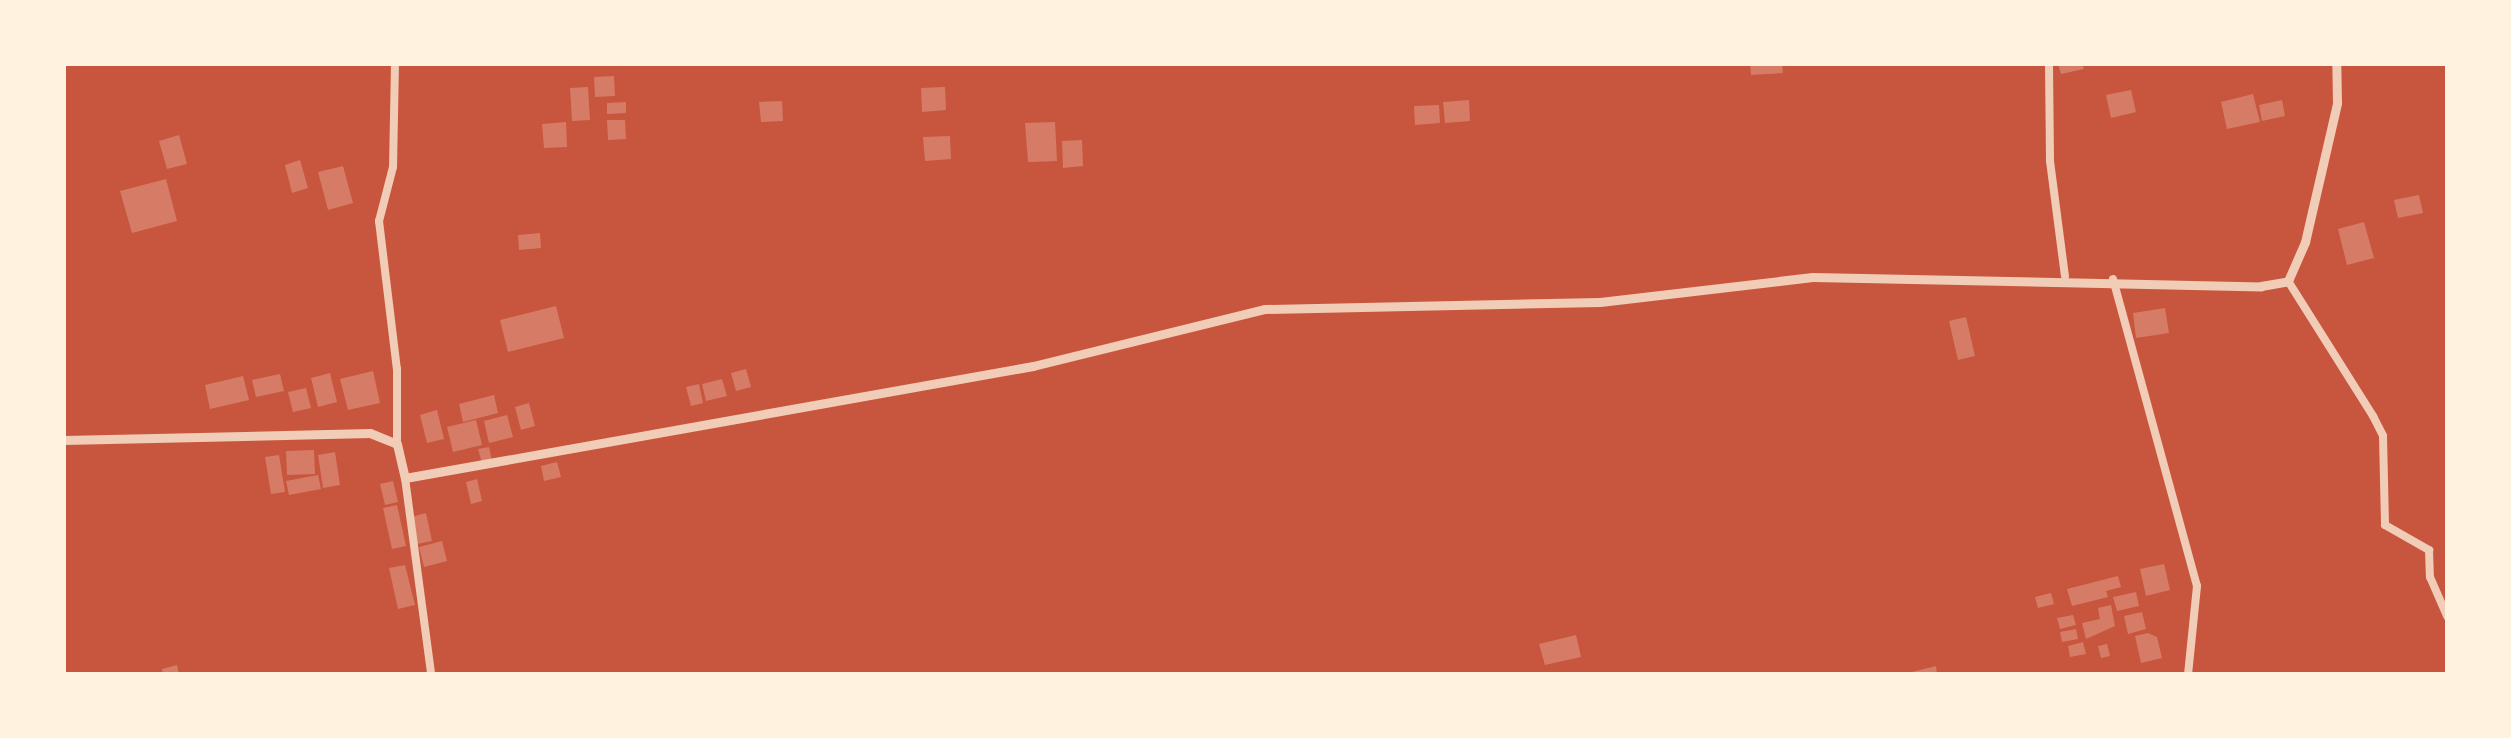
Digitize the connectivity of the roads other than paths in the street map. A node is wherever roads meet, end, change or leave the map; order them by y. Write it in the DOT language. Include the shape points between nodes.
graph roads {
  1 [pos="395,64"];
  2 [pos="2049,64"];
  3 [pos="2336,64"];
  4 [pos="2065,276"];
  5 [pos="2113,279"];
  6 [pos="2288,281"];
  7 [pos="64,440"];
  8 [pos="397,444"];
  9 [pos="405,478"];
  10 [pos="2447,616"];
  11 [pos="431,674"];
  12 [pos="2188,674"];
  1 -- 8 [label="street" via="394,155 379,221 397,369"];
  2 -- 4 [label="street" via="2050,161"];
  3 -- 6 [label="street" via="2337,103 2305,242"];
  4 -- 5 [label="street"];
  4 -- 9 [label="street" via="1813,277 1600,302 1265,309 1033,366"];
  5 -- 6 [label="street"];
  5 -- 12 [label="street" via="2197,586"];
  6 -- 10 [label="street" via="2378,426 2385,525 2429,550 2430,577"];
  7 -- 8 [label="street" via="370,433"];
  8 -- 9 [label="street"];
  9 -- 11 [label="street"];
}
